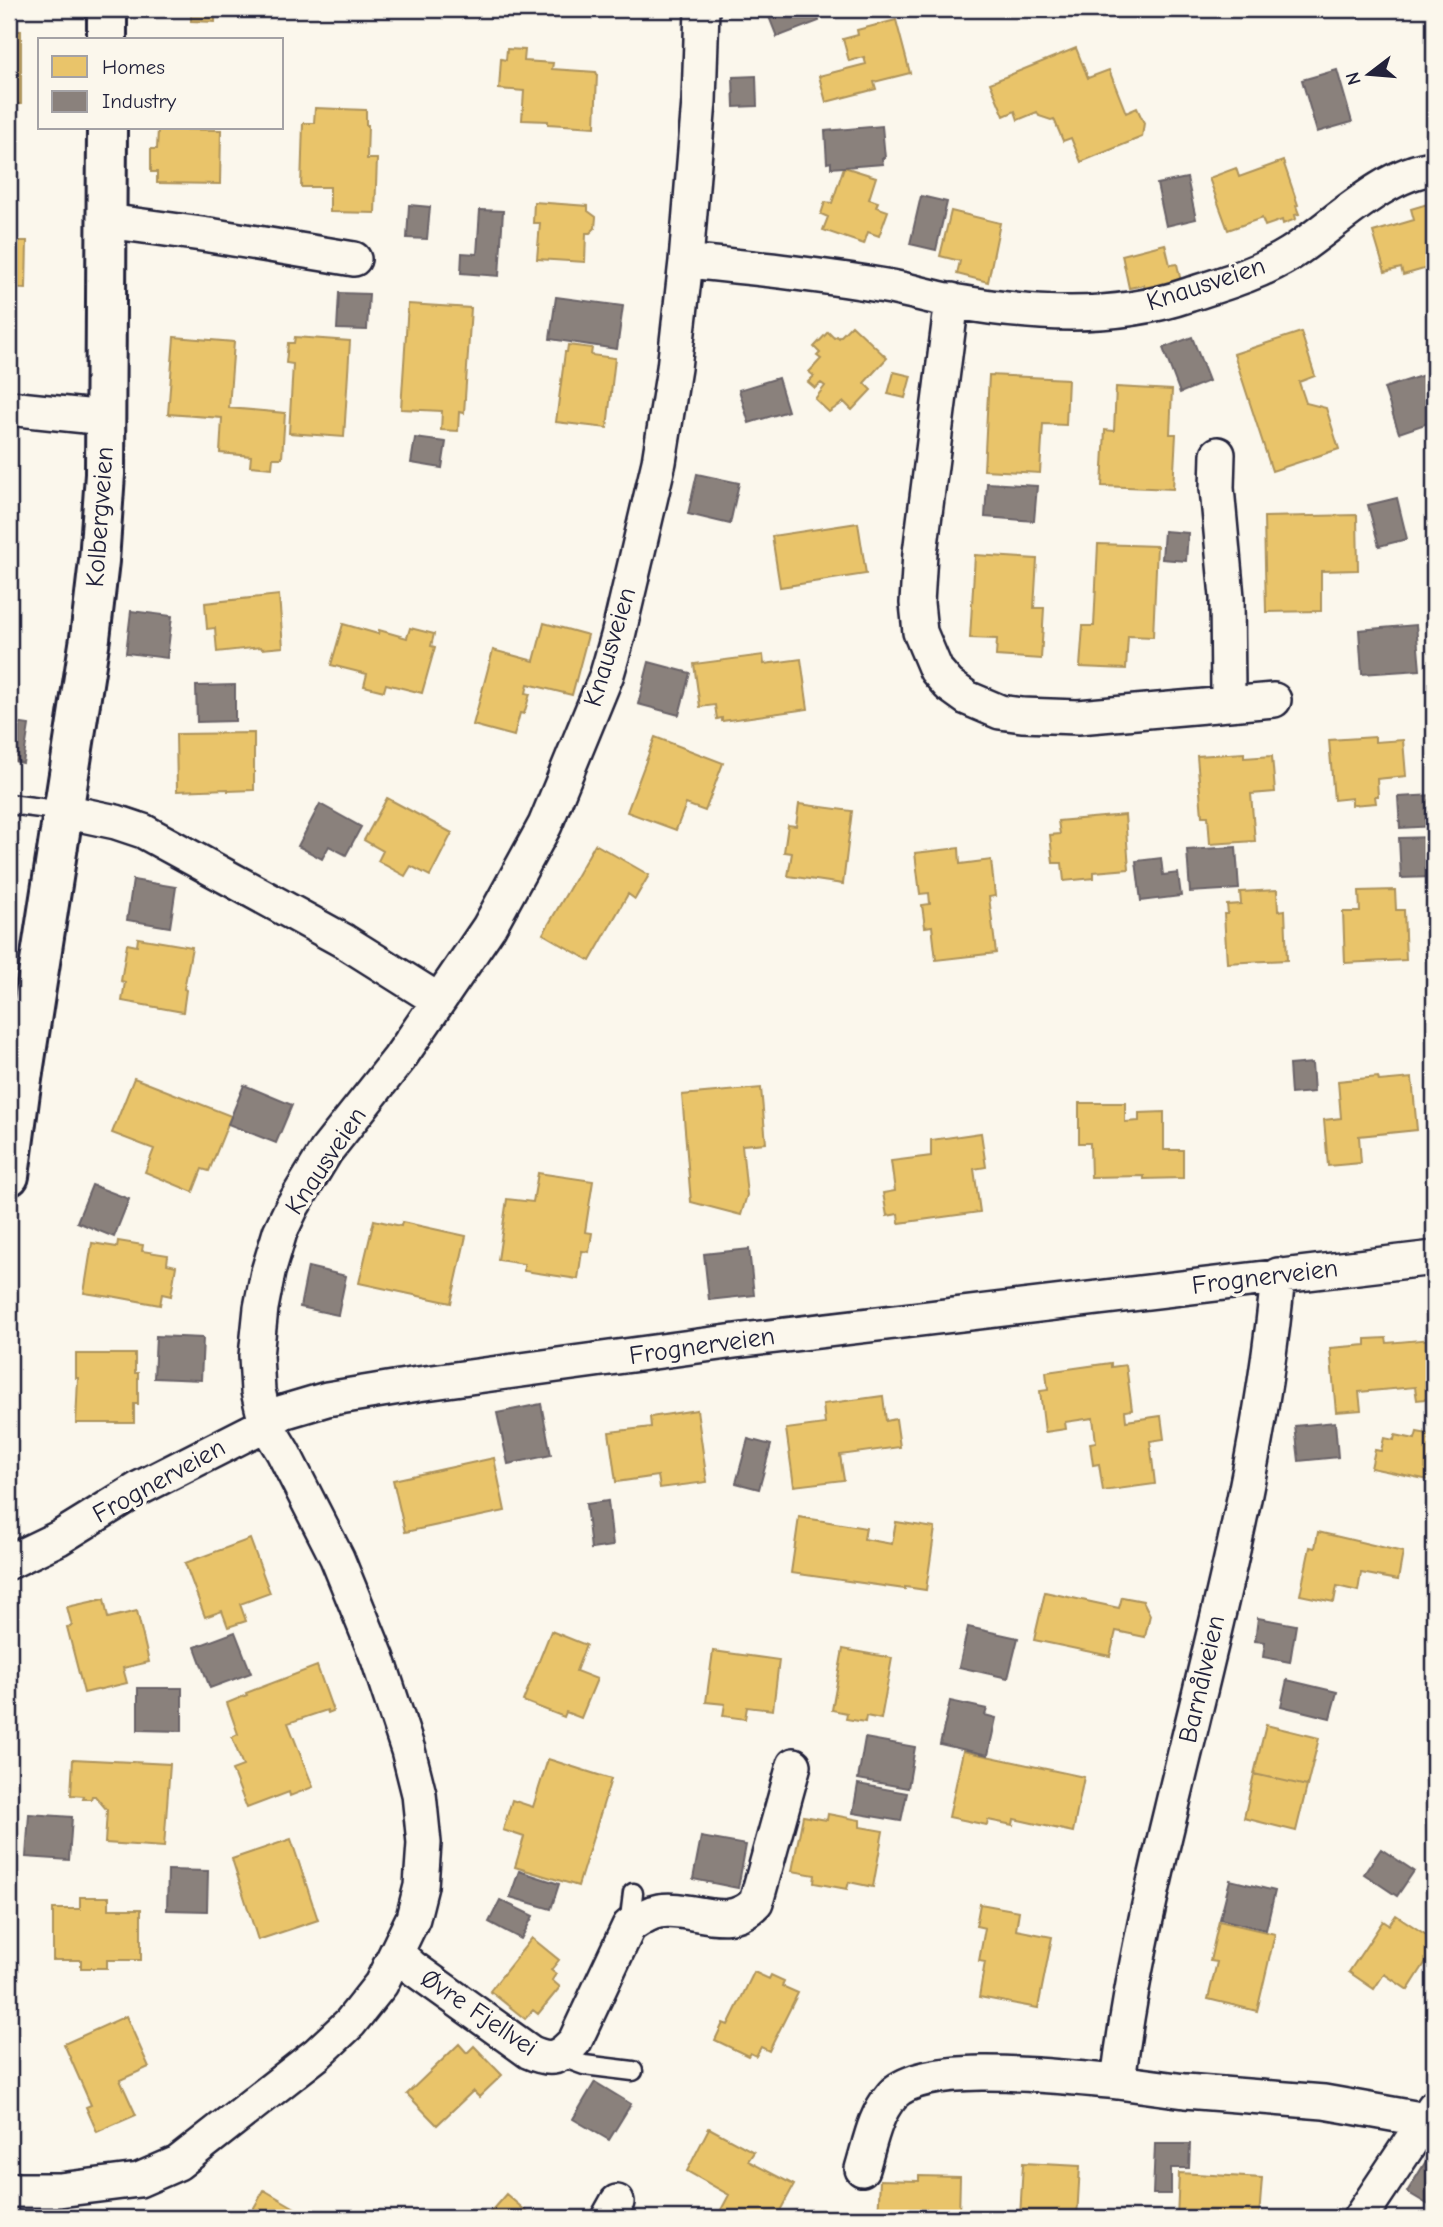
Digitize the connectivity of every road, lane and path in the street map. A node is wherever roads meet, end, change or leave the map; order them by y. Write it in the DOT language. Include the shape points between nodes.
graph roads {
  1 [pos="107,9"];
  2 [pos="702,9"];
  3 [pos="107,38"];
  4 [pos="107,130"];
  5 [pos="1434,168"];
  6 [pos="107,221"];
  7 [pos="355,259"];
  8 [pos="686,261"];
  9 [pos="952,300"];
  10 [pos="9,408"];
  11 [pos="105,418"];
  12 [pos="1218,454"];
  13 [pos="1274,699"];
  14 [pos="1227,703"];
  15 [pos="9,804"];
  16 [pos="64,811"];
  17 [pos="438,1000"];
  18 [pos="9,1176"];
  19 [pos="1434,1258"];
  20 [pos="1278,1275"];
  21 [pos="267,1424"];
  22 [pos="9,1562"];
  23 [pos="794,1765"];
  24 [pos="633,1894"];
  25 [pos="629,1926"];
  26 [pos="397,1953"];
  27 [pos="559,2056"];
  28 [pos="633,2071"];
  29 [pos="1118,2082"];
  30 [pos="1430,2114"];
  31 [pos="862,2169"];
  32 [pos="9,2190"];
  33 [pos="1360,2218"];
  1 -- 3 [label="street"];
  2 -- 8 [label="street, Knausveien"];
  4 -- 6 [label="street, Kolbergveien"];
  5 -- 9 [label="street, Knausveien" via="1402,177 1268,266 1185,296 1083,313 1029,312"];
  6 -- 7 [label="street"];
  6 -- 11 [label="street, Kolbergveien"];
  8 -- 9 [label="street, Knausveien" via="820,276"];
  8 -- 17 [label="street, Knausveien" via="659,462 607,674 545,825 489,927"];
  9 -- 14 [label="street" via="917,603 920,632 936,670 967,698 1000,712 1022,715 1078,718"];
  10 -- 11 [label="street"];
  11 -- 16 [label="street, Kolbergveien" via="99,561"];
  12 -- 14 [label="street" via="1227,597"];
  13 -- 14 [label="street"];
  15 -- 16 [label="lane"];
  16 -- 17 [label="street" via="143,831 344,941"];
  16 -- 18 [label="street, Kolbergveien"];
  17 -- 21 [label="street, Knausveien" via="399,1059 326,1151 280,1232 266,1284 256,1356 258,1391"];
  19 -- 20 [label="street, Frognerveien"];
  20 -- 21 [label="street, Frognerveien" via="734,1340 418,1384 327,1399 283,1412"];
  20 -- 29 [label="street, Barnålveien" via="1263,1401 1140,1939"];
  21 -- 22 [label="street, Frognerveien"];
  21 -- 26 [label="street, Øvre Fjellvei" via="337,1558 378,1659 419,1794 424,1843 421,1886"];
  23 -- 25 [label="street" via="756,1902 748,1910 723,1917 661,1910"];
  24 -- 25 [label="lane"];
  25 -- 27 [label="street, Øvre Fjellvei" via="575,2041"];
  26 -- 27 [label="street, Øvre Fjellvei" via="530,2052 543,2058"];
  26 -- 32 [label="street, Øvre Fjellvei" via="381,1984 350,2023 178,2162 139,2180 59,2190"];
  27 -- 28 [label="lane" via="584,2065"];
  29 -- 30 [label="street"];
  29 -- 31 [label="street" via="966,2073 904,2085 879,2112"];
  30 -- 33 [label="street"];
}
